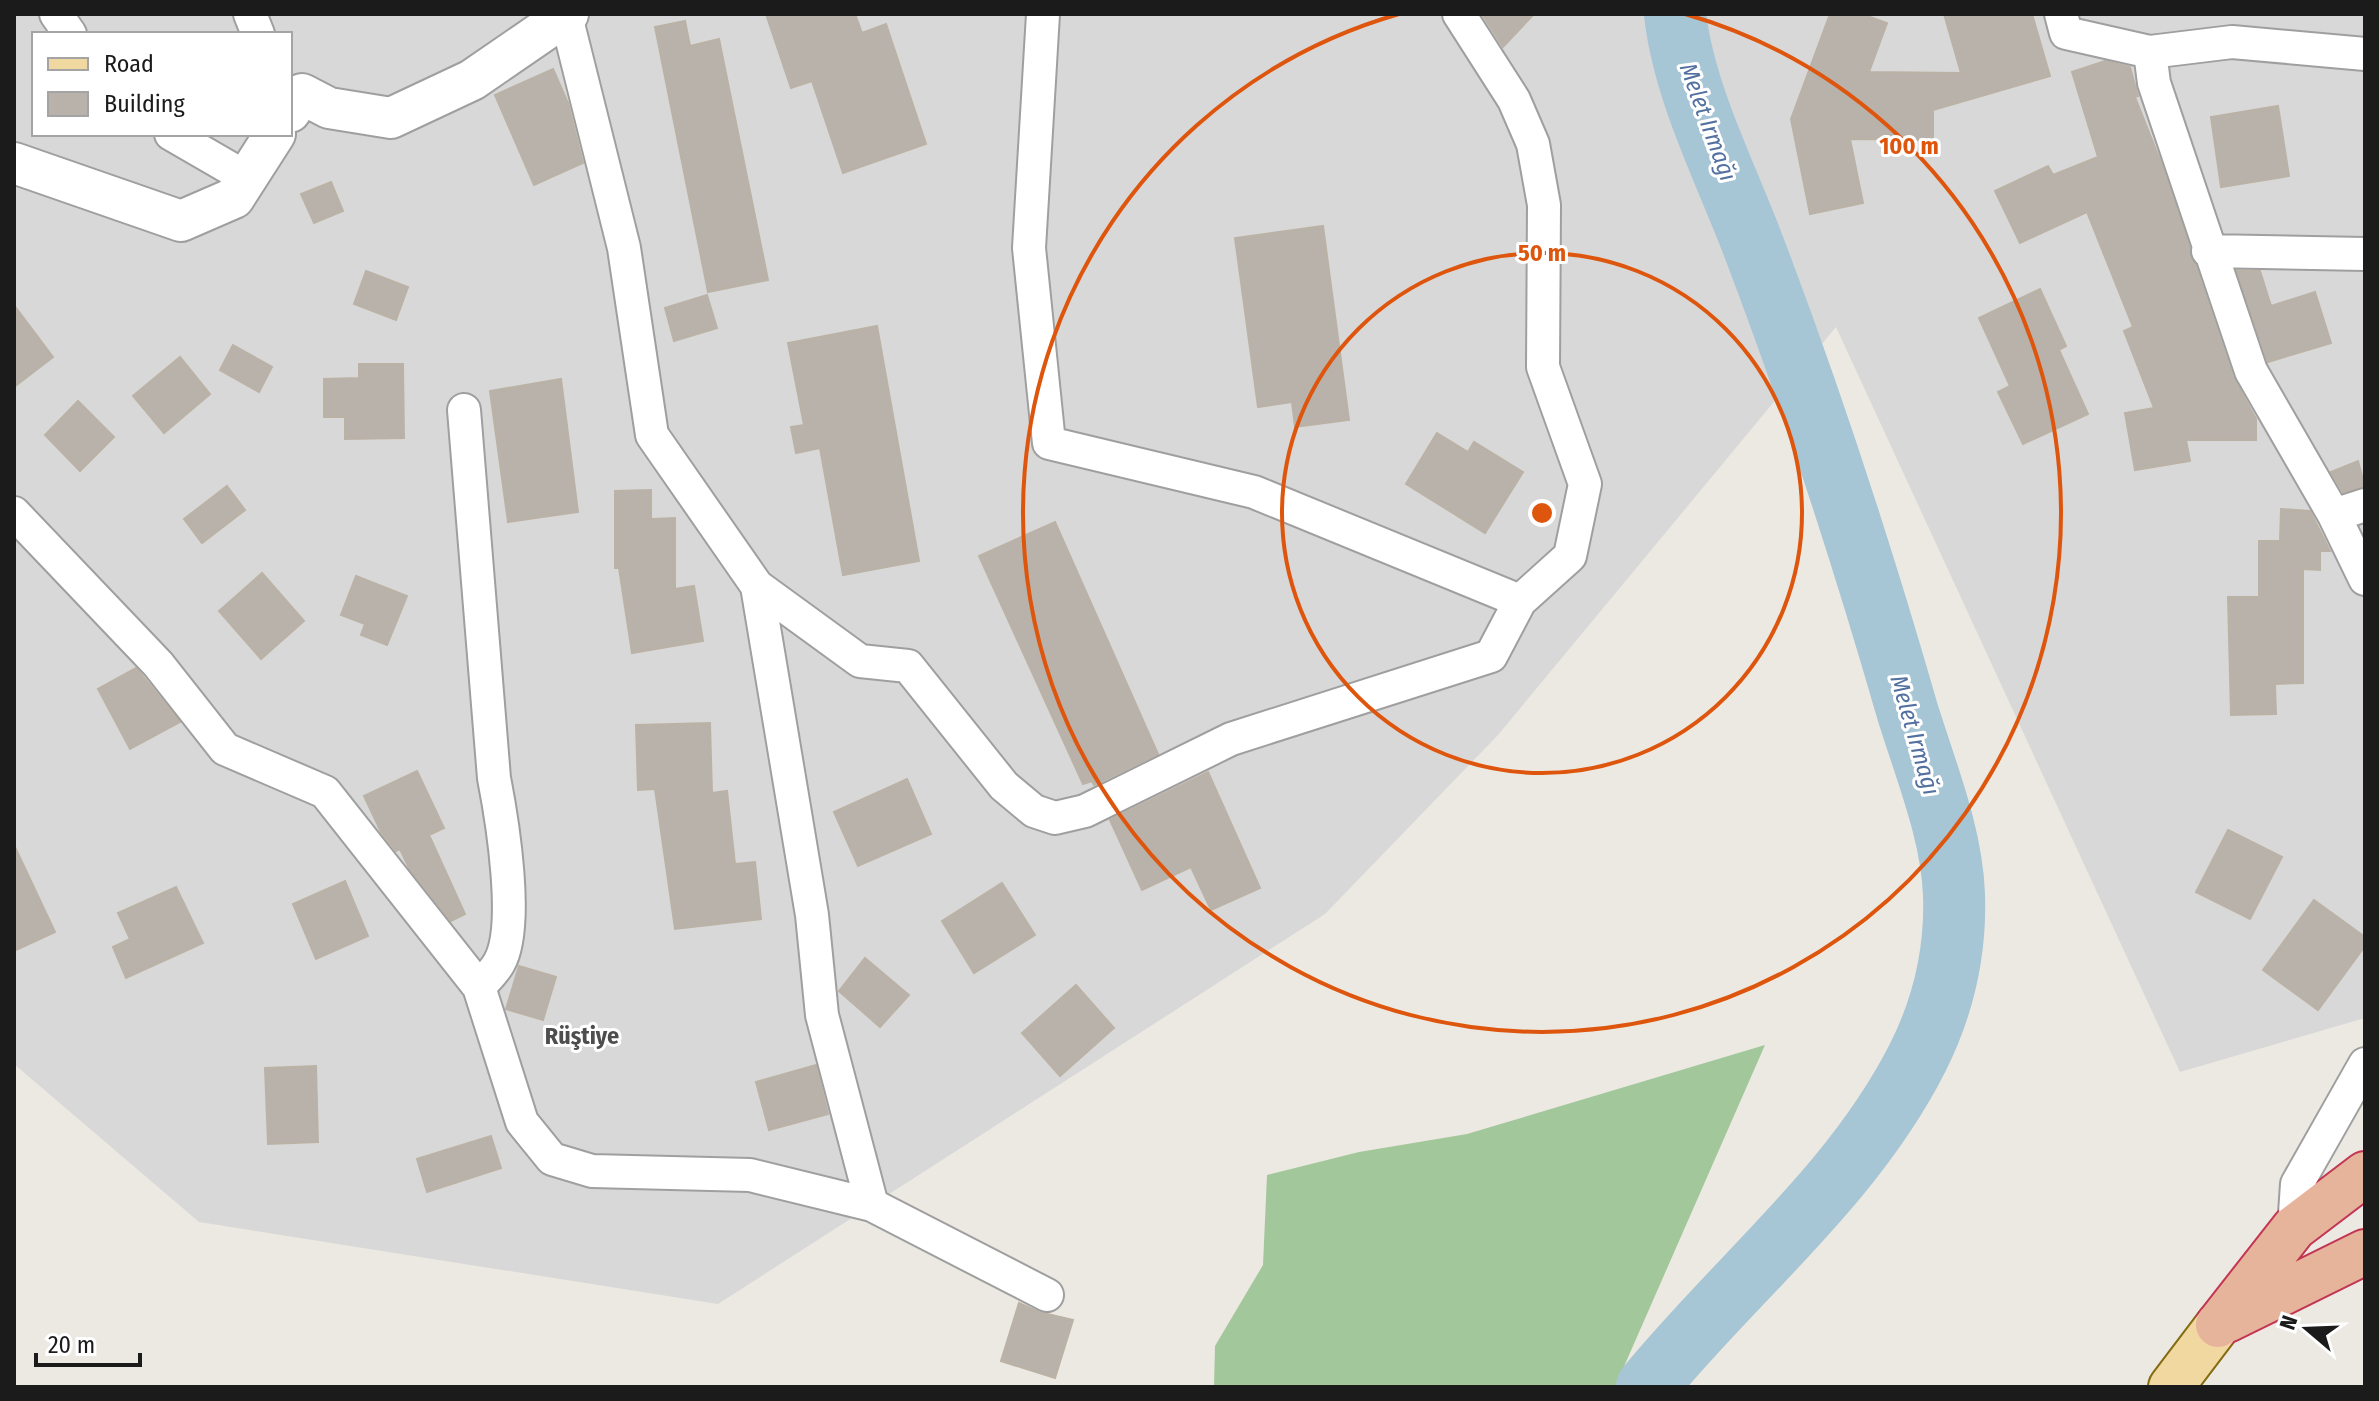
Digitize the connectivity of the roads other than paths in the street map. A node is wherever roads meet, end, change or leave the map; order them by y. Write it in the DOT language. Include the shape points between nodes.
graph roads {
  1 [pos="56,14"];
  2 [pos="1043,14"];
  3 [pos="1459,14"];
  4 [pos="2061,14"];
  5 [pos="567,15"];
  6 [pos="69,32"];
  7 [pos="2150,52"];
  8 [pos="2365,54"];
  9 [pos="294,98"];
  10 [pos="174,136"];
  11 [pos="274,136"];
  12 [pos="14,163"];
  13 [pos="247,178"];
  14 [pos="2208,251"];
  15 [pos="2365,254"];
  16 [pos="464,410"];
  17 [pos="2365,505"];
  18 [pos="14,513"];
  19 [pos="2334,515"];
  20 [pos="2365,579"];
  21 [pos="757,586"];
  22 [pos="1520,601"];
  23 [pos="479,987"];
  24 [pos="2365,1064"];
  25 [pos="2365,1174"];
  26 [pos="872,1205"];
  27 [pos="2294,1228"];
  28 [pos="2365,1252"];
  29 [pos="1047,1295"];
  30 [pos="2218,1325"];
  31 [pos="2171,1387"];
  1 -- 6 [label="street"];
  2 -- 22 [label="street" via="1029,248 1049,443 1254,492"];
  3 -- 22 [label="street" via="1514,100 1533,144 1544,205 1543,367 1585,484 1570,556"];
  4 -- 7 [label="street" via="2066,33"];
  5 -- 9 [label="street" via="472,80 391,118"];
  5 -- 21 [label="street" via="624,248 652,435"];
  7 -- 8 [label="street" via="2232,42"];
  7 -- 14 [label="street" via="2154,83"];
  10 -- 13 [label="street"];
  11 -- 13 [label="street"];
  12 -- 13 [label="street" via="181,221 234,198"];
  14 -- 15 [label="street"];
  14 -- 19 [label="street" via="2251,371"];
  16 -- 23 [label="street" via="494,778 506,837 507,927 500,962"];
  17 -- 19 [label="street"];
  18 -- 23 [label="street" via="158,664 225,749 325,792"];
  19 -- 20 [label="street"];
  21 -- 22 [label="street" via="860,661 908,666 1004,786 1034,811 1055,818 1085,811 1231,739 1491,656"];
  21 -- 26 [label="street" via="812,915 822,1015"];
  23 -- 26 [label="street" via="522,1122 552,1159 592,1171 750,1175"];
  24 -- 27 [label="street" via="2297,1184"];
  25 -- 27 [label="highway"];
  26 -- 29 [label="street"];
  27 -- 30 [label="highway"];
  28 -- 30 [label="highway"];
  30 -- 31 [label="main road"];
}
